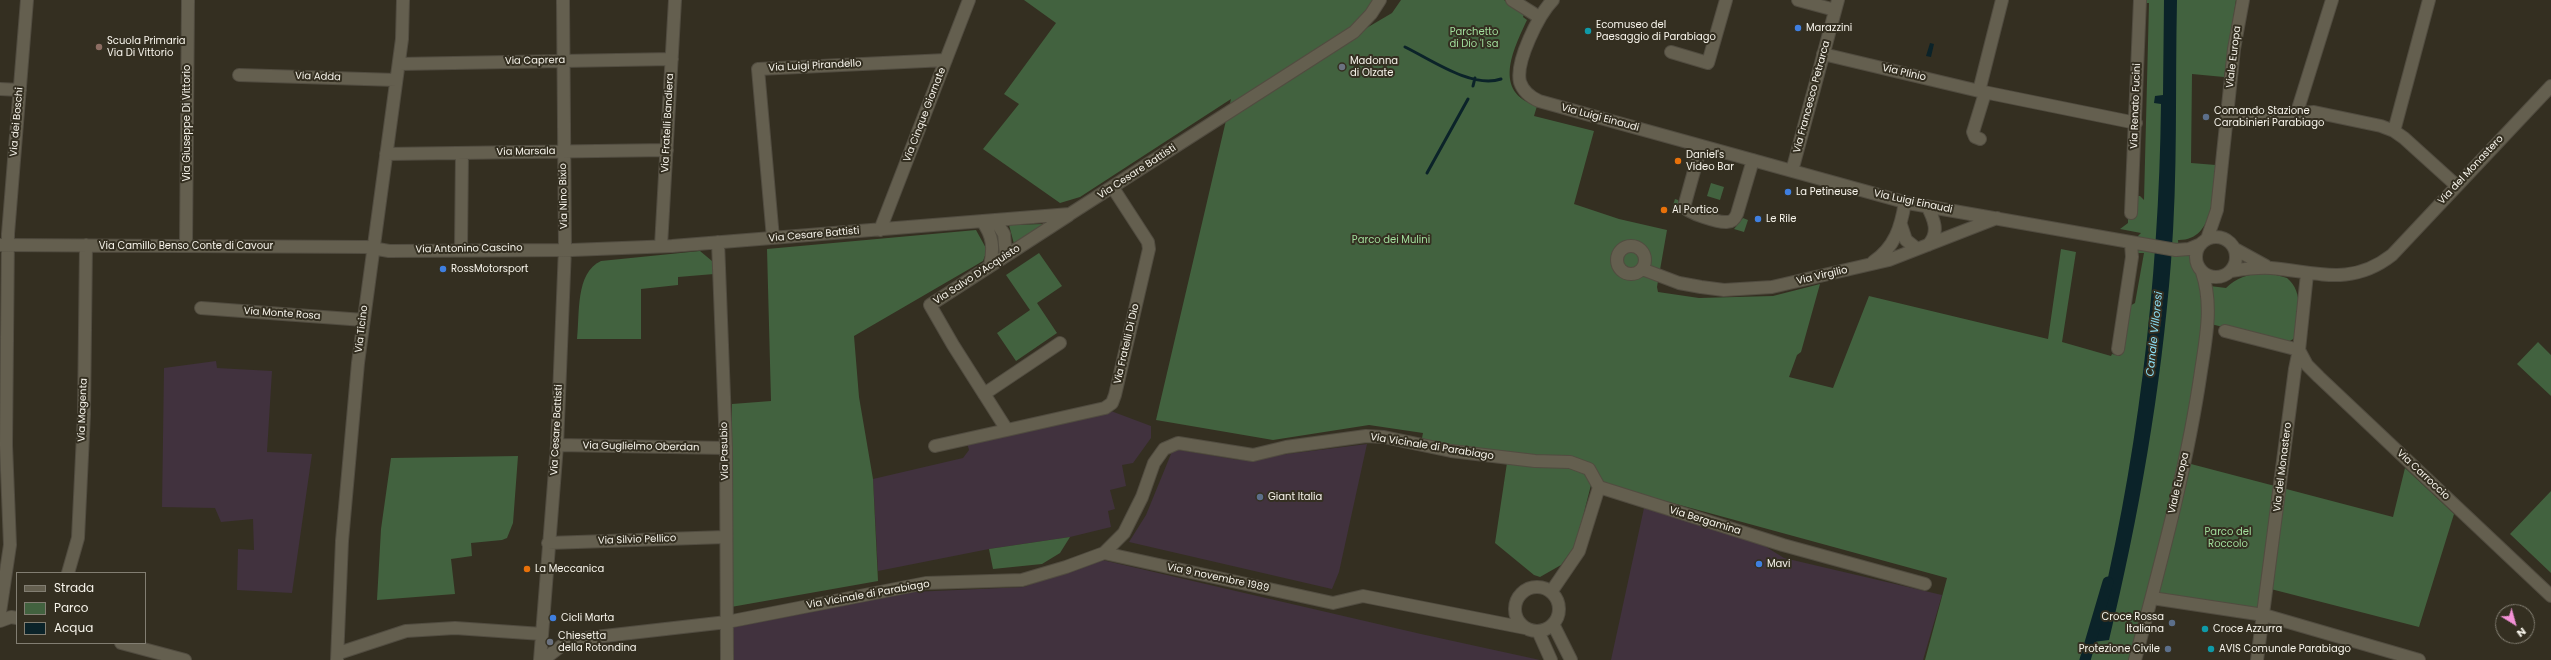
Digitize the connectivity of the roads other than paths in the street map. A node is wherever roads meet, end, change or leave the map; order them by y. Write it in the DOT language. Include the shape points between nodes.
graph roads {
  1 [pos="27,0"];
  2 [pos="188,0"];
  3 [pos="403,0"];
  4 [pos="562,0"];
  5 [pos="675,0"];
  6 [pos="969,0"];
  7 [pos="1380,0"];
  8 [pos="1512,0"];
  9 [pos="1553,0"];
  10 [pos="1726,0"];
  11 [pos="1798,0"];
  12 [pos="2002,0"];
  13 [pos="2140,0"];
  14 [pos="2243,0"];
  15 [pos="2332,0"];
  16 [pos="2429,0"];
  17 [pos="1836,5"];
  18 [pos="1539,17"];
  19 [pos="1670,52"];
  20 [pos="1823,54"];
  21 [pos="672,59"];
  22 [pos="563,60"];
  23 [pos="946,60"];
  24 [pos="399,64"];
  25 [pos="239,75"];
  26 [pos="396,80"];
  27 [pos="2551,86"];
  28 [pos="0,89"];
  29 [pos="20,90"];
  30 [pos="1982,92"];
  31 [pos="2297,112"];
  32 [pos="2227,120"];
  33 [pos="2136,123"];
  34 [pos="2394,130"];
  35 [pos="1980,139"];
  36 [pos="1701,146"];
  37 [pos="667,150"];
  38 [pos="564,151"];
  39 [pos="462,153"];
  40 [pos="386,154"];
  41 [pos="1753,160"];
  42 [pos="1792,171"];
  43 [pos="2457,186"];
  44 [pos="1113,188"];
  45 [pos="1905,202"];
  46 [pos="1927,206"];
  47 [pos="2218,210"];
  48 [pos="2131,213"];
  49 [pos="1070,214"];
  50 [pos="1997,218"];
  51 [pos="995,220"];
  52 [pos="982,221"];
  53 [pos="1901,225"];
  54 [pos="880,230"];
  55 [pos="773,238"];
  56 [pos="2204,241"];
  57 [pos="718,242"];
  58 [pos="2136,244"];
  59 [pos="4,245"];
  60 [pos="86,245"];
  61 [pos="2232,245"];
  62 [pos="186,246"];
  63 [pos="661,246"];
  64 [pos="1923,247"];
  65 [pos="373,248"];
  66 [pos="565,248"];
  67 [pos="461,249"];
  68 [pos="2176,250"];
  69 [pos="1006,256"];
  70 [pos="990,266"];
  71 [pos="1867,266"];
  72 [pos="1642,268"];
  73 [pos="2271,268"];
  74 [pos="2200,269"];
  75 [pos="2228,274"];
  76 [pos="2307,274"];
  77 [pos="2209,304"];
  78 [pos="201,308"];
  79 [pos="364,320"];
  80 [pos="2225,331"];
  81 [pos="1060,343"];
  82 [pos="2118,349"];
  83 [pos="2300,350"];
  84 [pos="984,394"];
  85 [pos="1007,430"];
  86 [pos="557,445"];
  87 [pos="935,446"];
  88 [pos="726,448"];
  89 [pos="1599,487"];
  90 [pos="725,537"];
  91 [pos="548,543"];
  92 [pos="1104,552"];
  93 [pos="68,572"];
  94 [pos="1925,584"];
  95 [pos="1550,592"];
  96 [pos="2551,596"];
  97 [pos="2152,598"];
  98 [pos="2264,615"];
  99 [pos="1,616"];
  100 [pos="16,618"];
  101 [pos="727,622"];
  102 [pos="1553,624"];
  103 [pos="1525,628"];
  104 [pos="1538,632"];
  105 [pos="542,634"];
  106 [pos="124,644"];
  107 [pos="338,656"];
  108 [pos="160,657"];
  109 [pos="184,660"];
  110 [pos="540,660"];
  111 [pos="543,660"];
  112 [pos="727,660"];
  113 [pos="1552,660"];
  114 [pos="1571,660"];
  115 [pos="2135,660"];
  116 [pos="2257,660"];
  117 [pos="2419,660"];
  1 -- 29 [label="street, Via dei Boschi"];
  2 -- 62 [label="street, Via Giuseppe Di Vittorio"];
  3 -- 24 [label="street, Via Ticino" via="404,29"];
  4 -- 22 [label="street, Via Nino Bixio"];
  5 -- 21 [label="street, Via Fratelli Bandiera"];
  6 -- 23 [label="street, Via Cinque Giornate"];
  7 -- 44 [label="street, Via Cesare Battisti" via="1354,32"];
  8 -- 18 [label="street"];
  9 -- 18 [label="street"];
  10 -- 19 [label="street" via="1708,63"];
  11 -- 17 [label="street"];
  12 -- 30 [label="street"];
  13 -- 33 [label="street, Via Renato Fucini"];
  14 -- 32 [label="street, Viale Europa" via="2234,49"];
  15 -- 31 [label="street"];
  16 -- 34 [label="street"];
  17 -- 20 [label="street, Via Francesco Petrarca"];
  18 -- 36 [label="street, Via Luigi Einaudi" via="1534,24 1519,74 1524,90 1539,101"];
  20 -- 30 [label="street, Via Plinio"];
  20 -- 42 [label="street, Via Francesco Petrarca"];
  21 -- 22 [label="street, Via Caprera"];
  21 -- 37 [label="street, Via Fratelli Bandiera"];
  22 -- 24 [label="street, Via Caprera"];
  22 -- 38 [label="street, Via Nino Bixio"];
  23 -- 54 [label="street, Via Cinque Giornate"];
  23 -- 55 [label="street, Via Luigi Pirandello" via="758,69"];
  24 -- 26 [label="street, Via Ticino"];
  25 -- 26 [label="street, Via Adda"];
  26 -- 40 [label="street, Via Ticino"];
  27 -- 43 [label="street, Via del Monastero"];
  28 -- 29 [label="street"];
  29 -- 59 [label="street, Via dei Boschi"];
  30 -- 33 [label="street, Via Plinio"];
  30 -- 35 [label="street" via="1974,132 1975,137"];
  31 -- 32 [label="street"];
  31 -- 34 [label="street" via="2314,112"];
  32 -- 47 [label="street, Viale Europa"];
  33 -- 48 [label="street, Via Renato Fucini"];
  34 -- 43 [label="street"];
  36 -- 41 [label="street, Via Luigi Einaudi"];
  36 -- 41 [label="street" via="1684,207 1691,213 1725,222 1733,220"];
  37 -- 38 [label="street, Via Marsala"];
  37 -- 63 [label="street, Via Fratelli Bandiera"];
  38 -- 39 [label="street, Via Marsala"];
  38 -- 66 [label="street, Via Nino Bixio"];
  39 -- 40 [label="street, Via Marsala"];
  39 -- 67 [label="street"];
  40 -- 65 [label="street, Via Ticino"];
  41 -- 42 [label="street, Via Luigi Einaudi"];
  42 -- 45 [label="street, Via Luigi Einaudi"];
  43 -- 76 [label="street, Via del Monastero" via="2392,255 2366,271 2342,275"];
  44 -- 49 [label="street, Via Cesare Battisti"];
  44 -- 85 [label="street, Via Fratelli Di Dio" via="1148,242 1149,249 1112,403 1105,408"];
  45 -- 46 [label="street, Via Luigi Einaudi"];
  45 -- 53 [label="street"];
  46 -- 50 [label="street, Via Luigi Einaudi"];
  46 -- 64 [label="street" via="1936,229 1934,238"];
  47 -- 56 [label="street, Viale Europa"];
  47 -- 61 [label="street, Viale Europa"];
  49 -- 51 [label="street, Via Cesare Battisti"];
  49 -- 69 [label="street, Via Salvo D'Acquisto"];
  50 -- 58 [label="street, Via Luigi Einaudi"];
  50 -- 64 [label="street, Via Virgilio"];
  51 -- 52 [label="street, Via Cesare Battisti"];
  51 -- 69 [label="street" via="1004,234"];
  52 -- 54 [label="street, Via Cesare Battisti"];
  52 -- 70 [label="street" via="991,236 993,246"];
  53 -- 64 [label="street" via="1906,240"];
  53 -- 71 [label="street" via="1889,248"];
  54 -- 55 [label="street, Via Cesare Battisti"];
  55 -- 57 [label="street, Via Cesare Battisti"];
  56 -- 61 [label="street" via="2223,238"];
  56 -- 68 [label="street, Via Luigi Einaudi" via="2189,249"];
  56 -- 74 [label="street, Viale Europa" via="2196,258"];
  57 -- 63 [label="street, Via Cesare Battisti"];
  57 -- 88 [label="street, Via Pasubio"];
  58 -- 68 [label="street, Via Luigi Einaudi"];
  58 -- 82 [label="street"];
  59 -- 60 [label="street, Via Camillo Benso Conte di Cavour"];
  59 -- 99 [label="street, Via dei Boschi" via="6,445 10,544"];
  60 -- 62 [label="street, Via Camillo Benso Conte di Cavour"];
  60 -- 93 [label="street, Via Magenta" via="84,414 78,538"];
  61 -- 73 [label="street" via="2252,260"];
  61 -- 75 [label="street, Viale Europa" via="2236,260"];
  62 -- 65 [label="street, Via Camillo Benso Conte di Cavour"];
  63 -- 66 [label="street, Via Cesare Battisti" via="572,250"];
  64 -- 71 [label="street, Via Virgilio"];
  65 -- 67 [label="street, Via Antonino Cascino" via="389,251"];
  65 -- 79 [label="street, Via Ticino"];
  66 -- 67 [label="street, Via Antonino Cascino"];
  66 -- 86 [label="street, Via Cesare Battisti"];
  68 -- 74 [label="street, Via Luigi Einaudi"];
  69 -- 70 [label="street, Via Salvo D'Acquisto"];
  70 -- 84 [label="street, Via Salvo D'Acquisto" via="930,305"];
  71 -- 72 [label="street, Via Virgilio" via="1772,287 1742,290 1694,286"];
  73 -- 75 [label="street"];
  73 -- 76 [label="street, Via del Monastero"];
  74 -- 75 [label="street" via="2217,278"];
  74 -- 77 [label="street, Viale Europa"];
  75 -- 77 [label="street, Viale Europa"];
  76 -- 83 [label="street, Via del Monastero"];
  77 -- 97 [label="street, Viale Europa" via="2192,426"];
  78 -- 79 [label="street, Via Monte Rosa"];
  79 -- 107 [label="street, Via Ticino" via="342,541"];
  80 -- 83 [label="street"];
  81 -- 84 [label="street"];
  83 -- 96 [label="street, Via Carroccio" via="2307,365 2318,377"];
  83 -- 98 [label="street, Via del Monastero" via="2295,369"];
  84 -- 85 [label="street, Via Salvo D'Acquisto"];
  85 -- 87 [label="street"];
  86 -- 88 [label="street, Via Guglielmo Oberdan"];
  86 -- 91 [label="street, Via Cesare Battisti"];
  88 -- 90 [label="street, Via Pasubio"];
  89 -- 92 [label="street, Via Vicinale di Parabiago" via="1589,469 1570,462 1535,461 1451,451 1384,437 1344,439 1286,447 1253,455 1178,443 1164,449 1154,463 1142,498 1124,533"];
  89 -- 94 [label="street, Via Bergamina" via="1783,545"];
  89 -- 95 [label="street" via="1580,552"];
  90 -- 91 [label="street, Via Silvio Pellico"];
  90 -- 101 [label="street, Via Pasubio"];
  91 -- 105 [label="street, Via Cesare Battisti"];
  92 -- 101 [label="street, Via Vicinale di Parabiago" via="1066,568 1022,580 926,584"];
  92 -- 103 [label="street, Via 9 novembre 1989" via="1333,603 1363,596"];
  95 -- 102 [label="street" via="1559,606"];
  95 -- 103 [label="street" via="1537,587 1524,591 1519,596 1515,616"];
  97 -- 98 [label="street"];
  97 -- 115 [label="street, Viale Europa"];
  98 -- 116 [label="street, Via del Monastero"];
  98 -- 117 [label="street"];
  99 -- 100 [label="street"];
  101 -- 111 [label="street, Via Vicinale di Parabiago" via="569,640"];
  101 -- 112 [label="street, Via Pasubio"];
  102 -- 104 [label="street"];
  102 -- 114 [label="street"];
  103 -- 104 [label="street"];
  104 -- 113 [label="street"];
  105 -- 107 [label="street" via="455,628 406,631"];
  105 -- 110 [label="street, Via Cesare Battisti"];
  106 -- 108 [label="street"];
  108 -- 109 [label="street"];
}
